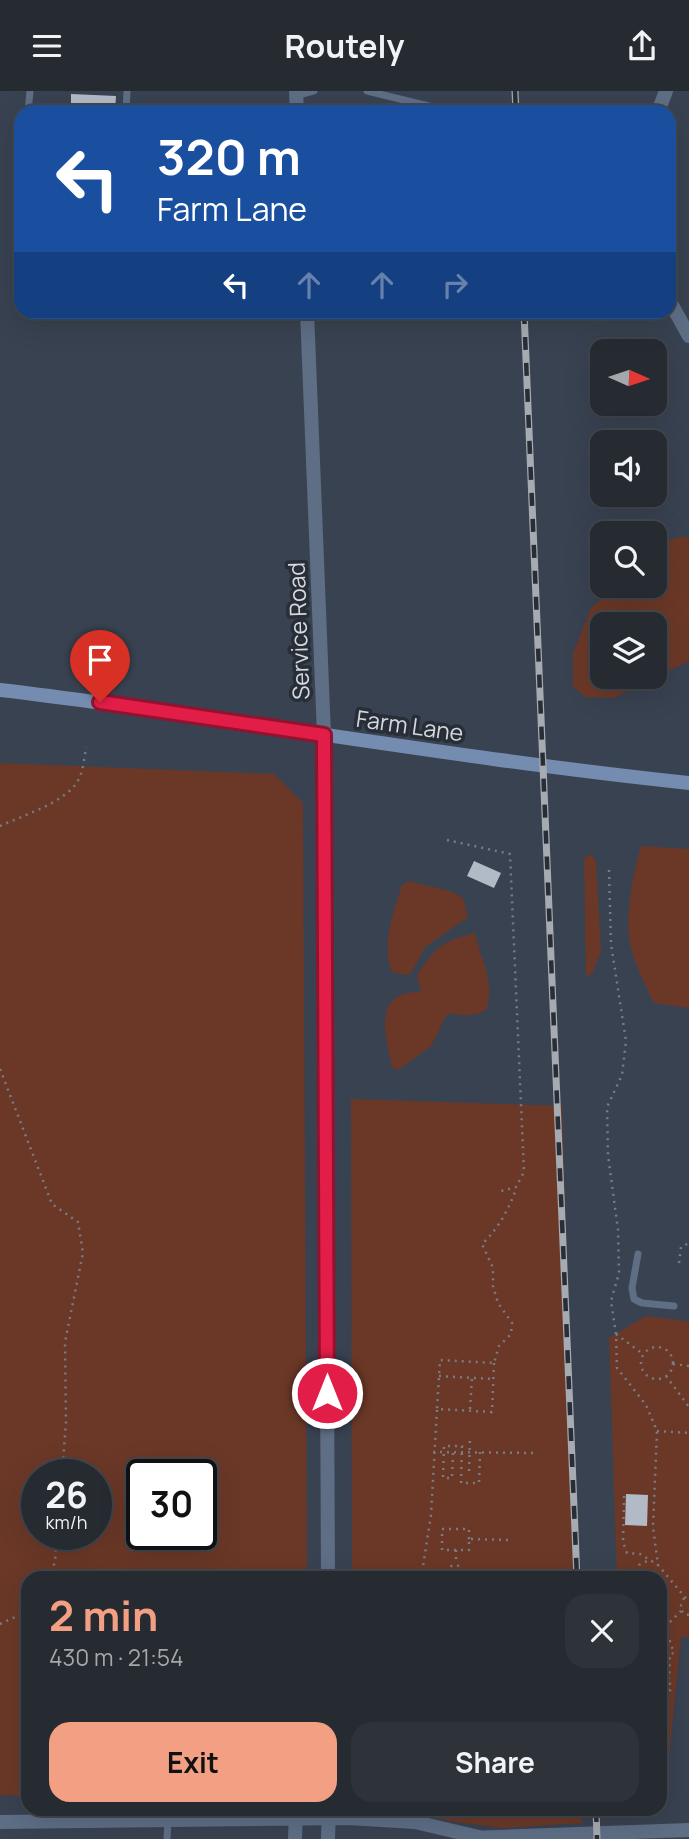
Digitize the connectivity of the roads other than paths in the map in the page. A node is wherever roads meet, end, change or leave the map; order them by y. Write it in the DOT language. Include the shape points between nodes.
graph roads {
  1 [pos="314,91"];
  2 [pos="367,91"];
  3 [pos="296,94"];
  4 [pos="421,105"];
  5 [pos="676,312"];
  6 [pos="307,319"];
  7 [pos="689,336"];
  8 [pos="0,691"];
  9 [pos="324,735"];
  10 [pos="689,783"];
  11 [pos="638,1254"];
  12 [pos="674,1307"];
  13 [pos="328,1571"];
  14 [pos="259,1816"];
  15 [pos="296,1816"];
  16 [pos="329,1816"];
  17 [pos="350,1816"];
  18 [pos="168,1821"];
  19 [pos="0,1822"];
  20 [pos="689,1830"];
  21 [pos="478,1837"];
  22 [pos="167,1839"];
  23 [pos="295,1839"];
  24 [pos="328,1839"];
  25 [pos="450,1839"];
  1 -- 3 [label="lane"];
  2 -- 4 [label="lane"];
  5 -- 7 [label="street"];
  6 -- 9 [label="street, Service Road"];
  8 -- 9 [label="street, Farm Lane"];
  9 -- 10 [label="street, Farm Lane"];
  9 -- 13 [label="street, Service Road"];
  11 -- 12 [label="lane" via="634,1299"];
  14 -- 18 [label="street"];
  15 -- 23 [label="street"];
  16 -- 24 [label="street"];
  17 -- 21 [label="street" via="415,1822"];
  18 -- 19 [label="street"];
  18 -- 22 [label="lane"];
  20 -- 21 [label="street"];
  21 -- 25 [label="street"];
}
